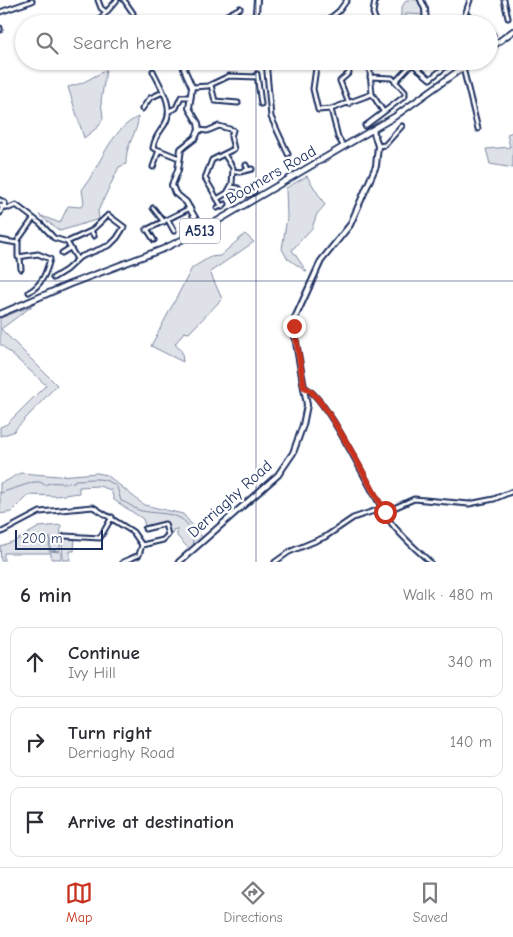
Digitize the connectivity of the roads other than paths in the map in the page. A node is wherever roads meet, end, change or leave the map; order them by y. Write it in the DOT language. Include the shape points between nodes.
graph roads {
  1 [pos="98,0"];
  2 [pos="117,0"];
  3 [pos="124,0"];
  4 [pos="257,0"];
  5 [pos="347,0"];
  6 [pos="375,0"];
  7 [pos="421,0"];
  8 [pos="470,0"];
  9 [pos="504,0"];
  10 [pos="32,1"];
  11 [pos="240,8"];
  12 [pos="0,12"];
  13 [pos="106,12"];
  14 [pos="133,13"];
  15 [pos="104,15"];
  16 [pos="227,15"];
  17 [pos="256,15"];
  18 [pos="334,15"];
  19 [pos="374,15"];
  20 [pos="426,15"];
  21 [pos="465,15"];
  22 [pos="508,18"];
  23 [pos="513,31"];
  24 [pos="498,42"];
  25 [pos="152,70"];
  26 [pos="184,70"];
  27 [pos="267,70"];
  28 [pos="316,70"];
  29 [pos="348,70"];
  30 [pos="370,70"];
  31 [pos="405,70"];
  32 [pos="419,70"];
  33 [pos="440,70"];
  34 [pos="460,70"];
  35 [pos="463,70"];
  36 [pos="370,78"];
  37 [pos="396,81"];
  38 [pos="211,85"];
  39 [pos="192,87"];
  40 [pos="164,92"];
  41 [pos="372,94"];
  42 [pos="191,97"];
  43 [pos="238,103"];
  44 [pos="261,104"];
  45 [pos="349,104"];
  46 [pos="142,108"];
  47 [pos="330,109"];
  48 [pos="169,111"];
  49 [pos="383,111"];
  50 [pos="365,124"];
  51 [pos="399,126"];
  52 [pos="478,129"];
  53 [pos="199,130"];
  54 [pos="373,130"];
  55 [pos="378,146"];
  56 [pos="344,147"];
  57 [pos="159,150"];
  58 [pos="286,152"];
  59 [pos="224,154"];
  60 [pos="178,158"];
  61 [pos="246,164"];
  62 [pos="153,167"];
  63 [pos="233,171"];
  64 [pos="231,187"];
  65 [pos="248,188"];
  66 [pos="217,199"];
  67 [pos="0,200"];
  68 [pos="2,206"];
  69 [pos="221,206"];
  70 [pos="153,208"];
  71 [pos="190,208"];
  72 [pos="0,213"];
  73 [pos="33,219"];
  74 [pos="168,220"];
  75 [pos="164,222"];
  76 [pos="202,230"];
  77 [pos="91,231"];
  78 [pos="174,231"];
  79 [pos="94,236"];
  80 [pos="153,238"];
  81 [pos="0,240"];
  82 [pos="67,242"];
  83 [pos="17,243"];
  84 [pos="70,248"];
  85 [pos="62,252"];
  86 [pos="20,258"];
  87 [pos="77,259"];
  88 [pos="43,267"];
  89 [pos="47,268"];
  90 [pos="21,270"];
  91 [pos="53,278"];
  92 [pos="29,292"];
  93 [pos="0,312"];
  94 [pos="304,387"];
  95 [pos="513,491"];
  96 [pos="383,508"];
  97 [pos="385,512"];
  98 [pos="112,517"];
  99 [pos="145,530"];
  100 [pos="0,533"];
  101 [pos="65,536"];
  102 [pos="142,545"];
  103 [pos="183,558"];
  104 [pos="123,562"];
  105 [pos="179,562"];
  106 [pos="189,562"];
  107 [pos="275,562"];
  108 [pos="430,562"];
  1 -- 13 [label="street"];
  2 -- 13 [label="street"];
  3 -- 14 [label="street"];
  4 -- 17 [label="street"];
  5 -- 18 [label="street"];
  6 -- 19 [label="street"];
  7 -- 20 [label="street"];
  8 -- 21 [label="street"];
  9 -- 22 [label="street"];
  10 -- 12 [label="street"];
  11 -- 16 [label="street"];
  13 -- 15 [label="street"];
  23 -- 24 [label="main road"];
  25 -- 40 [label="street"];
  26 -- 39 [label="street"];
  27 -- 58 [label="street" via="271,117"];
  28 -- 47 [label="street" via="313,90 318,110"];
  29 -- 45 [label="street" via="340,81"];
  30 -- 36 [label="street"];
  31 -- 37 [label="street"];
  32 -- 33 [label="street" via="430,79"];
  34 -- 54 [label="main road, A513"];
  35 -- 52 [label="street"];
  36 -- 37 [label="street" via="388,77"];
  36 -- 41 [label="street"];
  37 -- 49 [label="street" via="405,96"];
  38 -- 39 [label="street"];
  38 -- 43 [label="street" via="215,101"];
  38 -- 44 [label="street" via="229,76 257,76"];
  39 -- 42 [label="street"];
  40 -- 46 [label="street" via="150,98"];
  40 -- 48 [label="street"];
  41 -- 45 [label="street"];
  41 -- 49 [label="street"];
  42 -- 48 [label="street" via="181,97 176,108"];
  42 -- 53 [label="street" via="190,111"];
  45 -- 47 [label="street"];
  47 -- 56 [label="street"];
  48 -- 57 [label="street" via="155,138 153,148"];
  49 -- 50 [label="street"];
  51 -- 55 [label="street" via="385,145"];
  53 -- 59 [label="street" via="220,126 232,129 234,150"];
  53 -- 60 [label="street" via="195,138 181,149"];
  54 -- 55 [label="street, Derriaghy Road"];
  54 -- 56 [label="main road, Boomers Road / A513"];
  55 -- 94 [label="street, Derriaghy Road" via="376,166 350,225 321,261 296,311 295,337"];
  56 -- 76 [label="main road, Boomers Road / A513"];
  57 -- 60 [label="street"];
  57 -- 62 [label="street"];
  59 -- 63 [label="street"];
  59 -- 66 [label="street" via="212,160 205,178"];
  60 -- 71 [label="street" via="172,188"];
  61 -- 63 [label="street" via="250,169"];
  63 -- 64 [label="street"];
  64 -- 65 [label="street" via="238,188 244,196 252,193"];
  64 -- 66 [label="street"];
  66 -- 69 [label="street"];
  67 -- 68 [label="street" via="5,203"];
  68 -- 72 [label="street"];
  68 -- 73 [label="street" via="16,205"];
  70 -- 75 [label="street"];
  71 -- 74 [label="street"];
  71 -- 76 [label="street"];
  73 -- 82 [label="street" via="54,238"];
  73 -- 83 [label="street"];
  74 -- 75 [label="street"];
  74 -- 78 [label="street"];
  75 -- 80 [label="street" via="147,230"];
  76 -- 93 [label="main road, Boomers Road / A513" via="163,249"];
  77 -- 79 [label="street"];
  77 -- 82 [label="street"];
  77 -- 87 [label="street" via="108,216 124,229 102,249"];
  81 -- 83 [label="street"];
  82 -- 84 [label="street"];
  83 -- 86 [label="street"];
  84 -- 85 [label="street"];
  84 -- 87 [label="street"];
  86 -- 89 [label="street" via="38,254 49,257"];
  86 -- 90 [label="street"];
  87 -- 91 [label="street"];
  88 -- 89 [label="street"];
  89 -- 92 [label="street" via="37,287"];
  94 -- 96 [label="street" via="328,413"];
  94 -- 103 [label="street, Derriaghy Road" via="306,414 288,462 278,475"];
  95 -- 97 [label="street" via="469,504 414,499"];
  96 -- 97 [label="street"];
  96 -- 107 [label="street" via="353,518"];
  97 -- 108 [label="street"];
  98 -- 100 [label="street" via="93,507 40,512"];
  98 -- 101 [label="street" via="102,539"];
  98 -- 102 [label="street" via="133,532"];
  99 -- 102 [label="street" via="165,524 168,535 163,540"];
  102 -- 104 [label="street" via="139,555"];
  103 -- 105 [label="street, Derriaghy Road"];
  103 -- 106 [label="street"];
}
